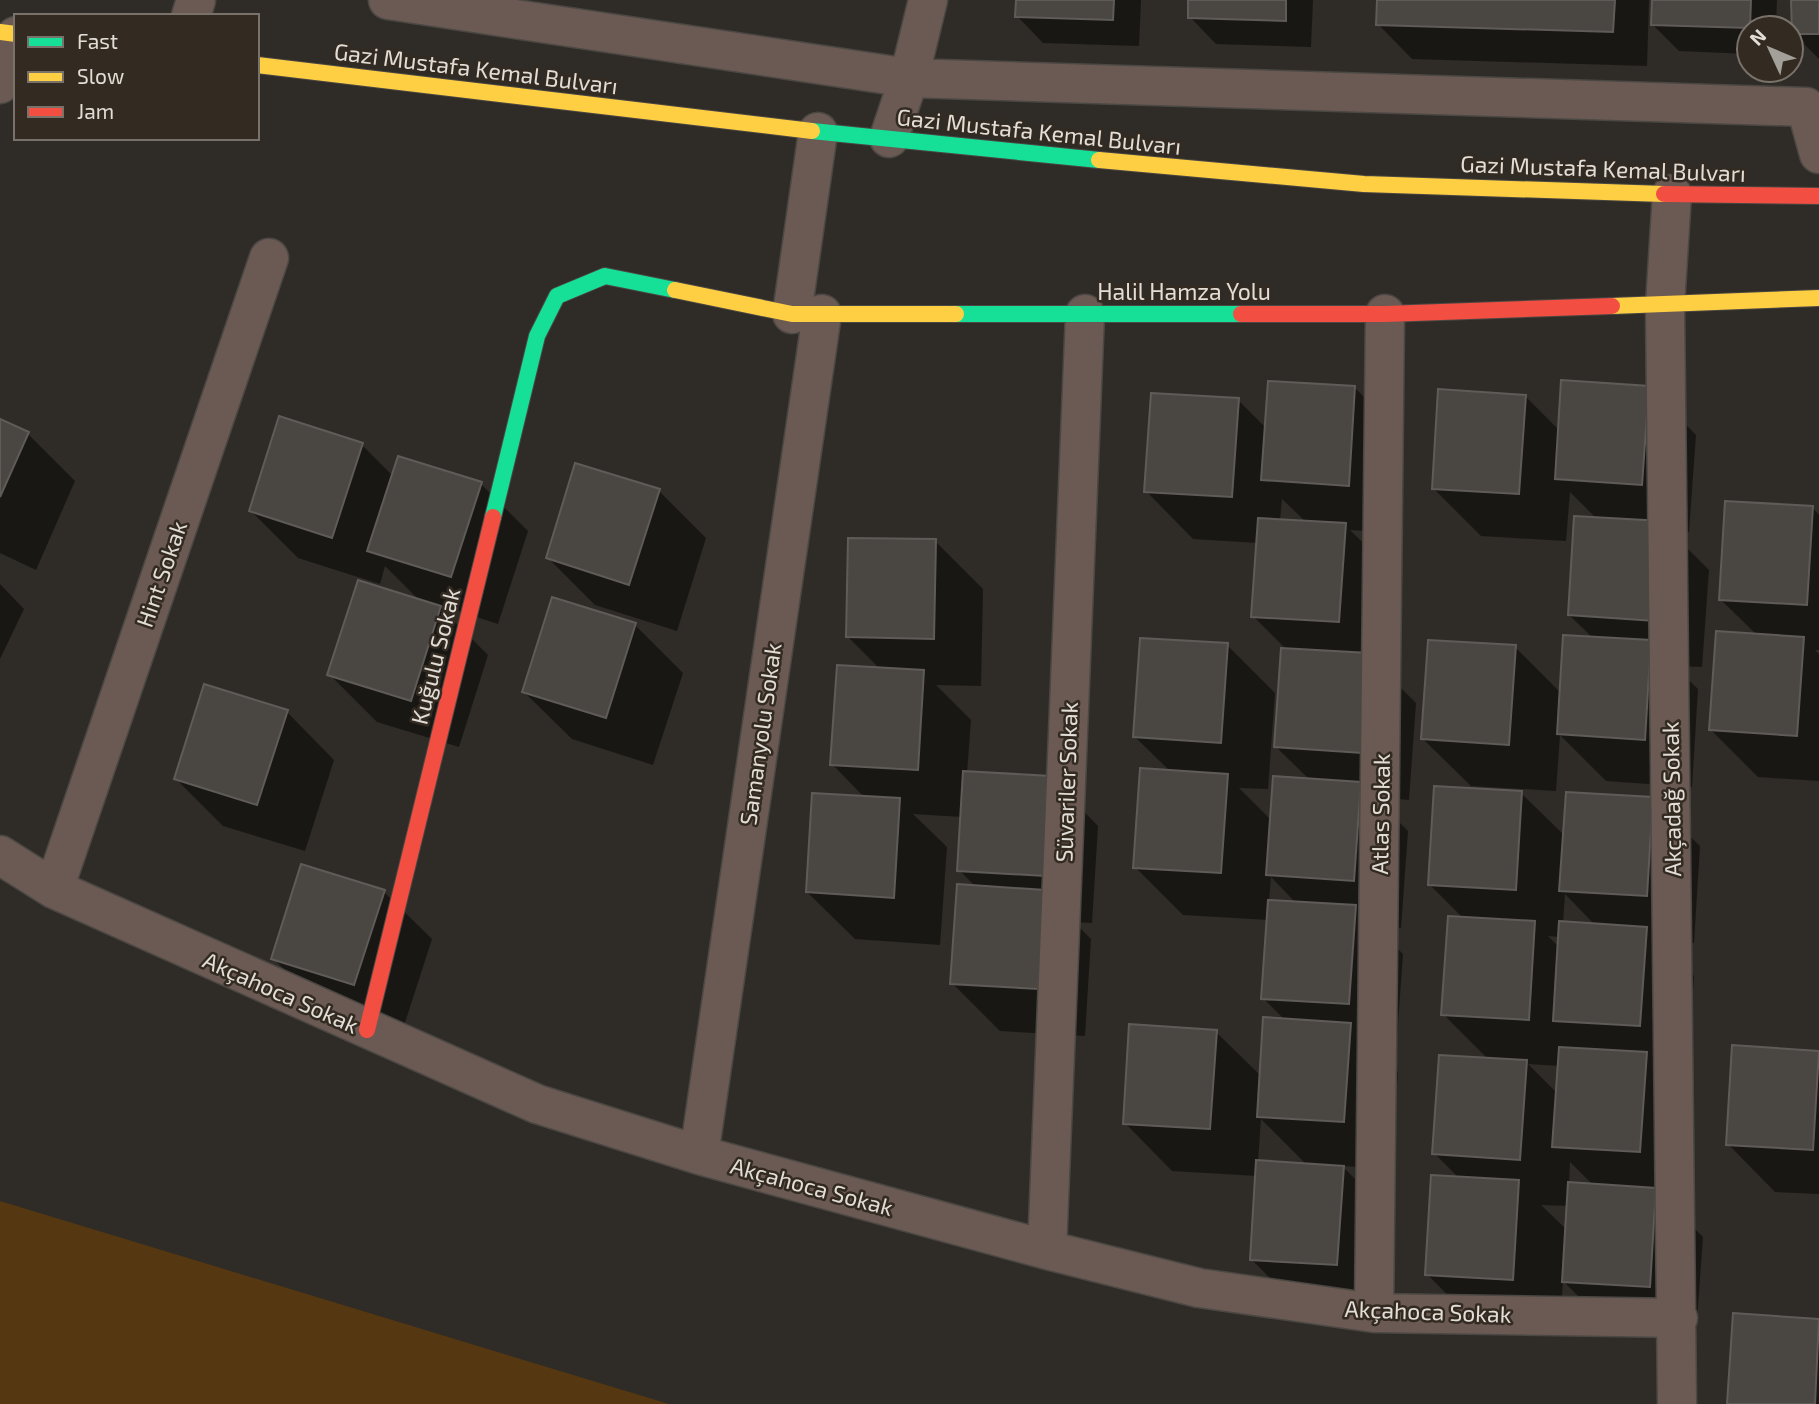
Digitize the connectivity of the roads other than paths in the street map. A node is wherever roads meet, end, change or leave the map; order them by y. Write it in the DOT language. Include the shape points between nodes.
graph roads {
  1 [pos="388,0"];
  2 [pos="928,0"];
  3 [pos="14,41"];
  4 [pos="259,65"];
  5 [pos="909,78"];
  6 [pos="0,84"];
  7 [pos="1813,107"];
  8 [pos="818,132"];
  9 [pos="889,138"];
  10 [pos="1819,154"];
  11 [pos="1672,194"];
  12 [pos="1819,196"];
  13 [pos="269,258"];
  14 [pos="557,296"];
  15 [pos="1819,298"];
  16 [pos="1665,304"];
  17 [pos="807,314"];
  18 [pos="1085,314"];
  19 [pos="1385,314"];
  20 [pos="0,855"];
  21 [pos="54,889"];
  22 [pos="367,1030"];
  23 [pos="699,1155"];
  24 [pos="1046,1250"];
  25 [pos="1374,1313"];
  26 [pos="1678,1318"];
  27 [pos="1677,1404"];
  1 -- 5 [label="street"];
  2 -- 5 [label="street"];
  3 -- 6 [label="street"];
  4 -- 8 [label="street, Gazi Mustafa Kemal Bulvarı"];
  5 -- 7 [label="street"];
  5 -- 9 [label="street"];
  7 -- 10 [label="street"];
  8 -- 9 [label="street, Gazi Mustafa Kemal Bulvarı"];
  8 -- 17 [label="street, Samanyolu Sokak"];
  9 -- 11 [label="street, Gazi Mustafa Kemal Bulvarı" via="1364,184"];
  11 -- 12 [label="street, Gazi Mustafa Kemal Bulvarı"];
  11 -- 16 [label="street, Akçadağ Sokak"];
  13 -- 21 [label="street, Hint Sokak"];
  14 -- 17 [label="street, Halil Hamza Yolu" via="605,276"];
  14 -- 22 [label="street, Kuğulu Sokak" via="537,336"];
  15 -- 16 [label="street, Halil Hamza Yolu"];
  16 -- 19 [label="street, Halil Hamza Yolu"];
  16 -- 26 [label="street, Akçadağ Sokak"];
  17 -- 18 [label="street, Halil Hamza Yolu"];
  17 -- 23 [label="street, Samanyolu Sokak"];
  18 -- 19 [label="street, Halil Hamza Yolu"];
  18 -- 24 [label="street, Süvariler Sokak"];
  19 -- 25 [label="street, Atlas Sokak"];
  20 -- 21 [label="street, Akçahoca Sokak"];
  21 -- 22 [label="street, Akçahoca Sokak"];
  22 -- 23 [label="street, Akçahoca Sokak" via="537,1104"];
  23 -- 24 [label="street, Akçahoca Sokak"];
  24 -- 25 [label="street, Akçahoca Sokak" via="1199,1288"];
  25 -- 26 [label="street, Akçahoca Sokak"];
  26 -- 27 [label="street, Akçadağ Sokak"];
}
